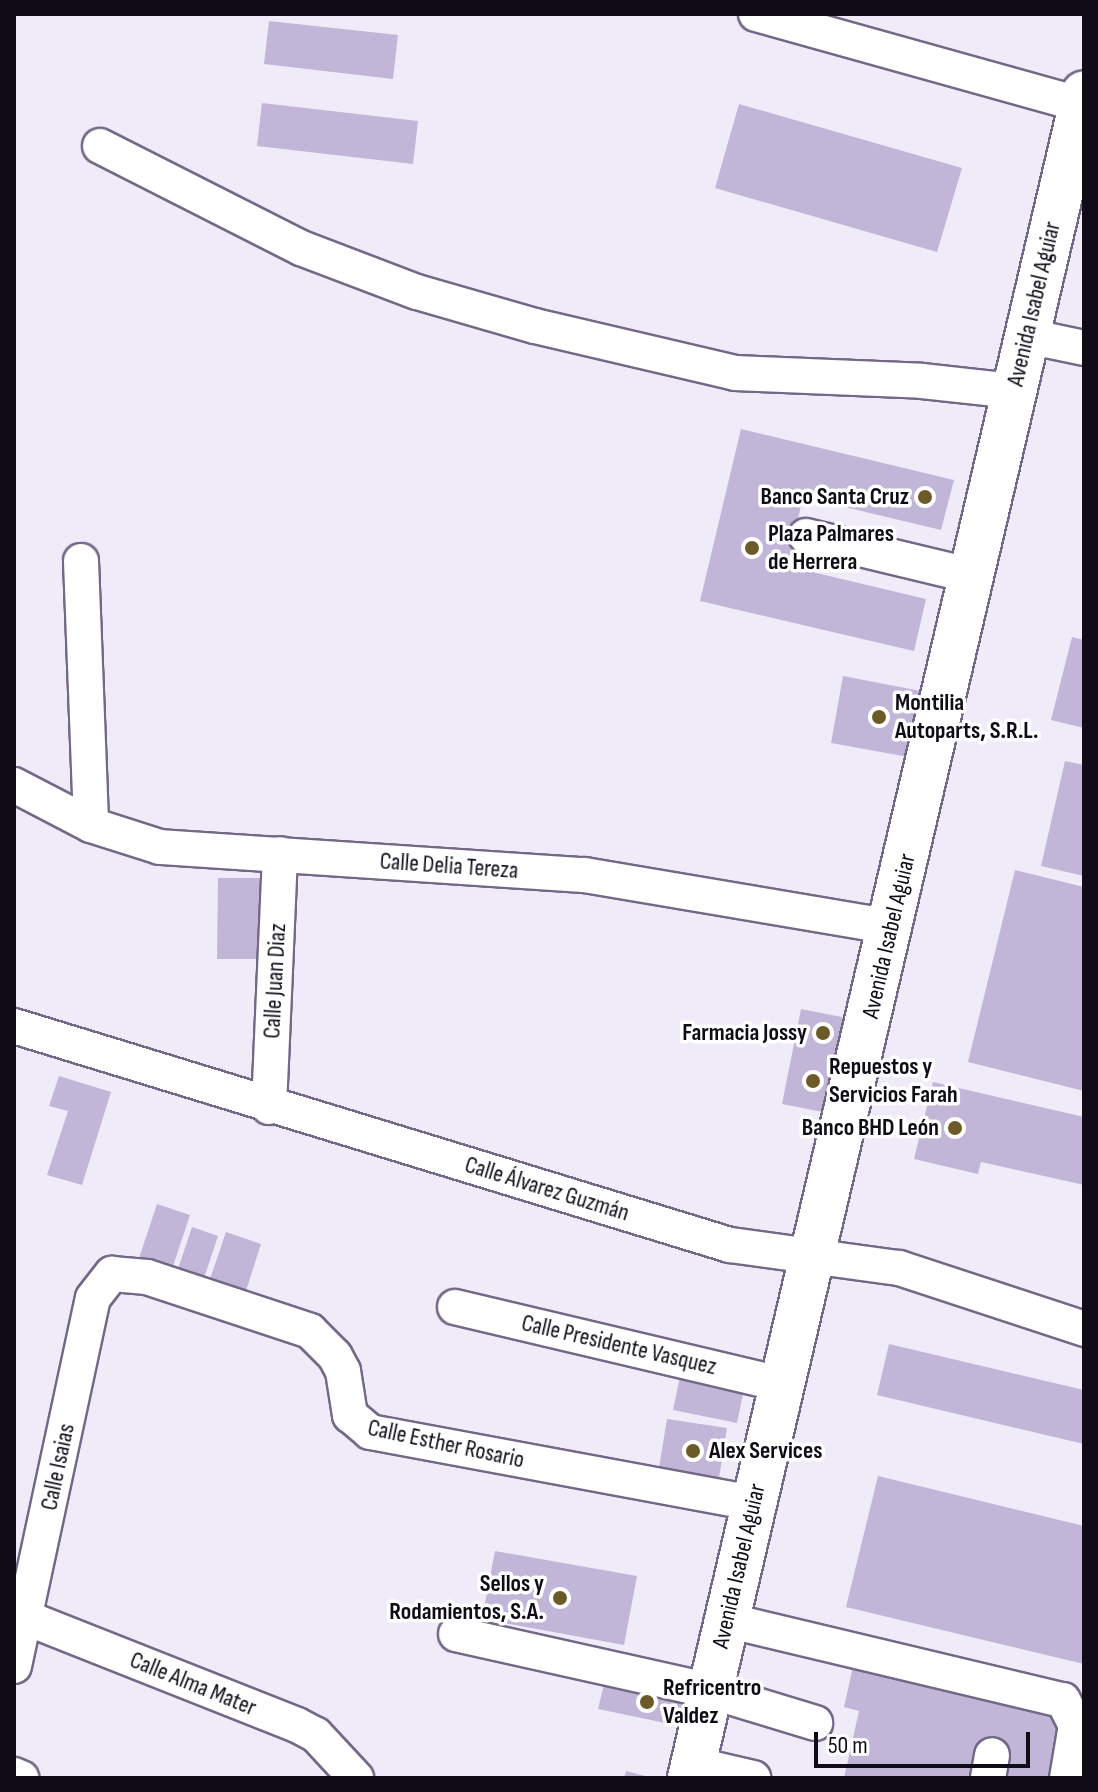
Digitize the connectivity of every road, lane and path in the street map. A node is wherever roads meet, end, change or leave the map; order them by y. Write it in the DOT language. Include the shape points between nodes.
graph roads {
  1 [pos="756,14"];
  2 [pos="1083,99"];
  3 [pos="100,146"];
  4 [pos="1027,336"];
  5 [pos="1084,348"];
  6 [pos="1014,391"];
  7 [pos="806,536"];
  8 [pos="81,561"];
  9 [pos="972,576"];
  10 [pos="14,785"];
  11 [pos="91,825"];
  12 [pos="280,854"];
  13 [pos="892,927"];
  14 [pos="14,1026"];
  15 [pos="269,1107"];
  16 [pos="815,1256"];
  17 [pos="112,1274"];
  18 [pos="455,1307"];
  19 [pos="1084,1329"];
  20 [pos="782,1384"];
  21 [pos="753,1503"];
  22 [pos="20,1615"];
  23 [pos="726,1620"];
  24 [pos="456,1634"];
  25 [pos="14,1666"];
  26 [pos="710,1691"];
  27 [pos="815,1723"];
  28 [pos="692,1771"];
  29 [pos="14,1775"];
  30 [pos="21,1778"];
  31 [pos="356,1778"];
  32 [pos="753,1778"];
  33 [pos="1067,1778"];
  1 -- 2 [label="street"];
  2 -- 4 [label="main road, Avenida Isabel Aguiar"];
  3 -- 6 [label="street" via="301,248 417,292 535,326 735,373 922,381"];
  4 -- 5 [label="street"];
  4 -- 6 [label="main road, Avenida Isabel Aguiar"];
  6 -- 9 [label="main road, Avenida Isabel Aguiar"];
  7 -- 9 [label="street"];
  8 -- 11 [label="street"];
  9 -- 13 [label="main road, Avenida Isabel Aguiar"];
  10 -- 11 [label="street, Calle Delia Tereza"];
  11 -- 12 [label="street, Calle Delia Tereza" via="160,847"];
  12 -- 13 [label="street, Calle Delia Tereza" via="585,875"];
  12 -- 15 [label="street, Calle Juan Diaz"];
  13 -- 16 [label="main road, Avenida Isabel Aguiar"];
  14 -- 15 [label="street, Calle Álvarez Guzmán"];
  15 -- 16 [label="street, Calle Álvarez Guzmán" via="730,1245"];
  16 -- 19 [label="street, Calle Álvarez Guzmán" via="899,1268"];
  16 -- 20 [label="main road, Avenida Isabel Aguiar"];
  17 -- 21 [label="street, Calle Esther Rosario" via="147,1277 310,1331 335,1356 343,1371 350,1415 370,1432"];
  17 -- 22 [label="street, Calle Isaias" via="93,1298"];
  18 -- 20 [label="street, Calle Presidente Vasquez"];
  20 -- 21 [label="main road, Avenida Isabel Aguiar"];
  21 -- 23 [label="main road, Avenida Isabel Aguiar"];
  22 -- 25 [label="street, Calle Isaias"];
  22 -- 31 [label="street, Calle Alma Mater" via="297,1725 330,1748"];
  23 -- 26 [label="main road, Avenida Isabel Aguiar"];
  23 -- 33 [label="street" via="1063,1700 1076,1725"];
  24 -- 26 [label="street"];
  26 -- 27 [label="street"];
  26 -- 28 [label="main road, Avenida Isabel Aguiar"];
  28 -- 32 [label="street"];
  29 -- 30 [label="street"];
}
